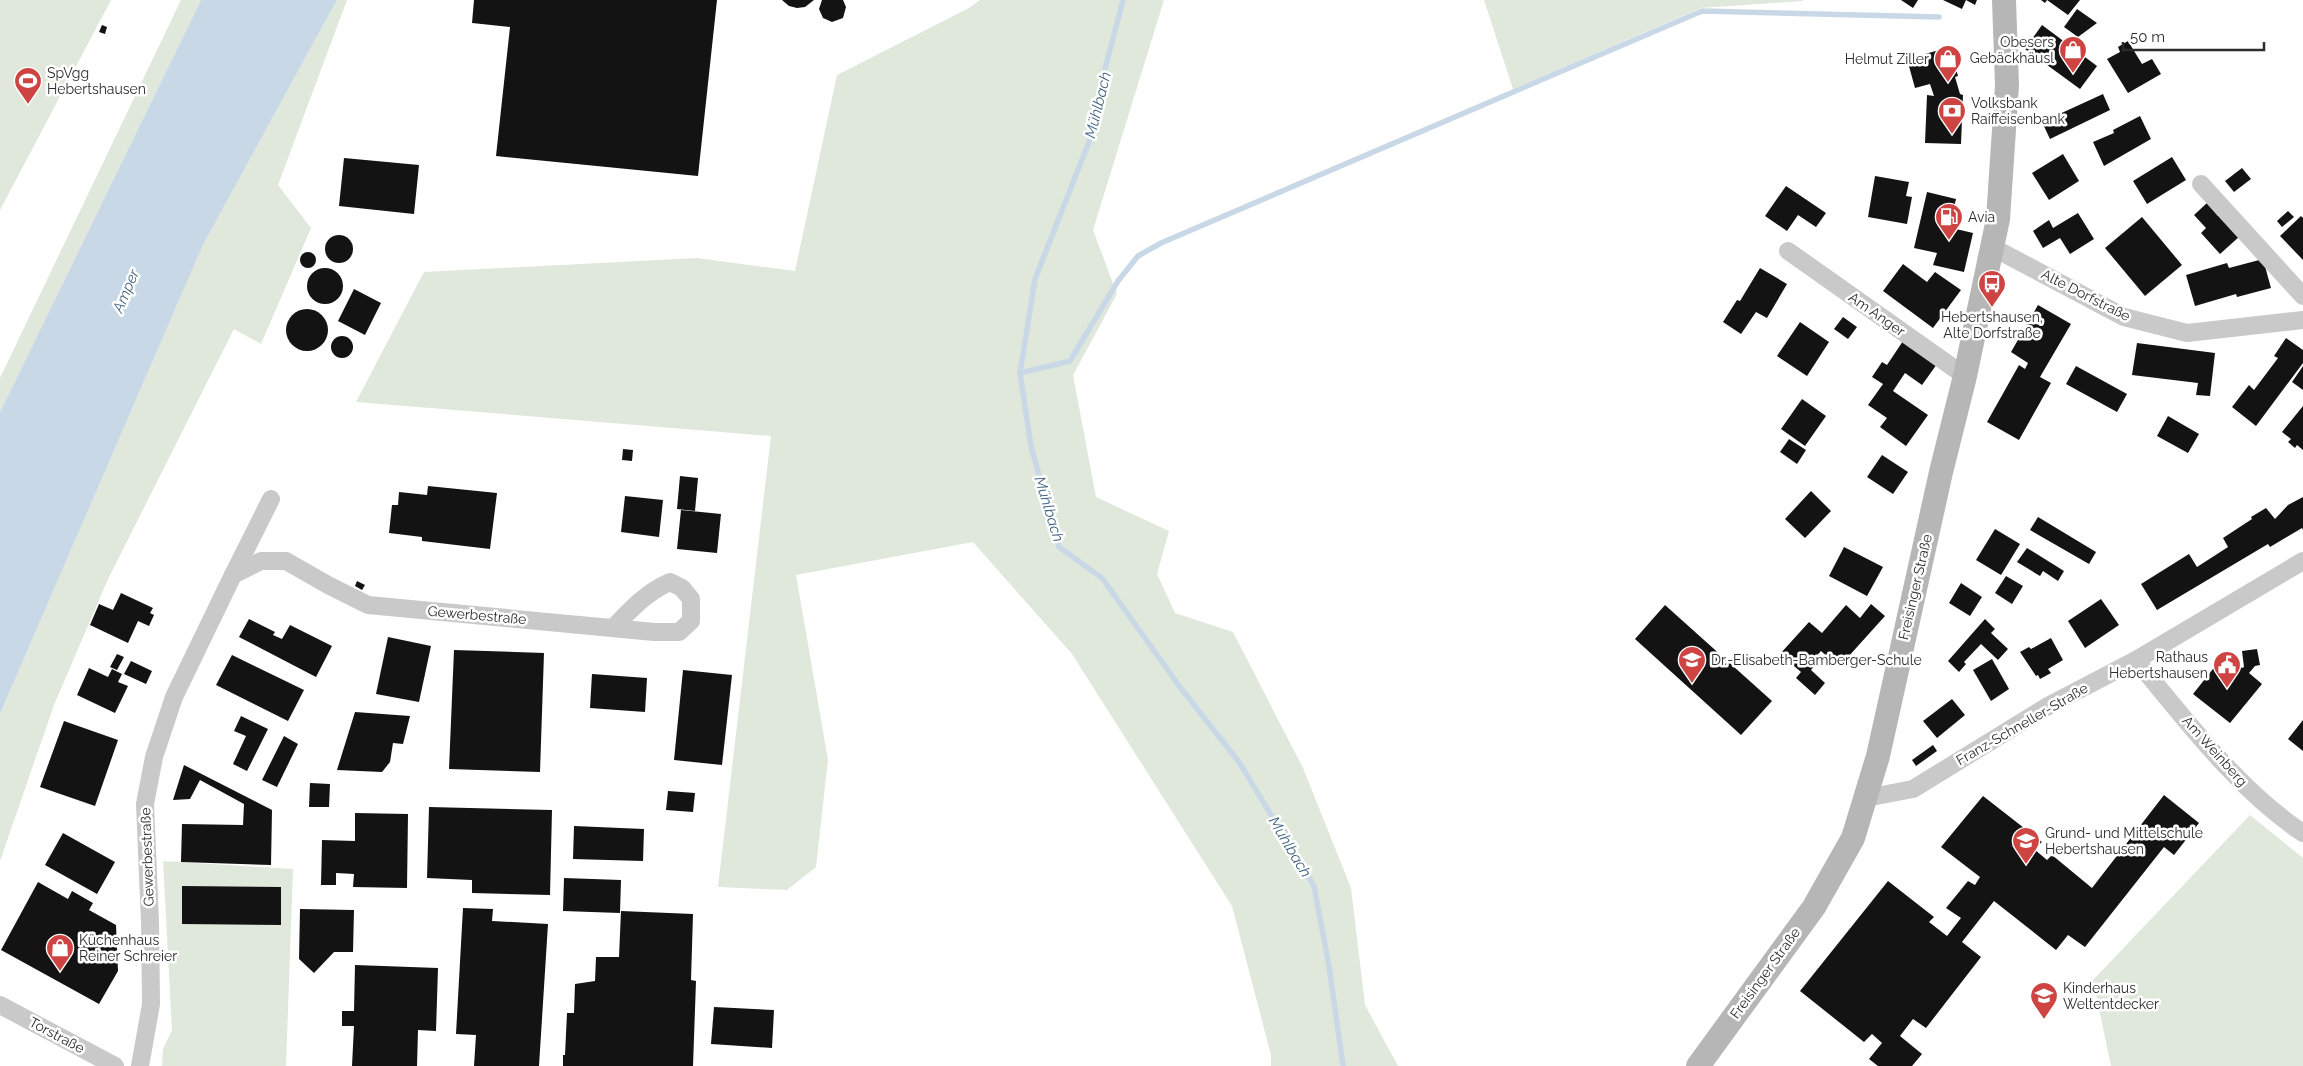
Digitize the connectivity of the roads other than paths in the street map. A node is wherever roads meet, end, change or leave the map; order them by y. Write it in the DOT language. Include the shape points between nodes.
graph roads {
  1 [pos="2004,0"];
  2 [pos="2201,184"];
  3 [pos="1992,247"];
  4 [pos="1788,251"];
  5 [pos="2303,296"];
  6 [pos="2303,320"];
  7 [pos="1965,376"];
  8 [pos="271,500"];
  9 [pos="2303,561"];
  10 [pos="233,575"];
  11 [pos="614,627"];
  12 [pos="2136,660"];
  13 [pos="1866,798"];
  14 [pos="2303,833"];
  15 [pos="0,1005"];
  16 [pos="115,1066"];
  17 [pos="140,1066"];
  18 [pos="1698,1066"];
  1 -- 3 [label="main road, Freisinger Straße" via="2007,78 2002,182"];
  2 -- 5 [label="street"];
  3 -- 6 [label="street, Alte Dorfstraße" via="2124,316 2187,332"];
  3 -- 7 [label="main road, Freisinger Straße"];
  4 -- 7 [label="street, Am Anger"];
  7 -- 13 [label="main road, Freisinger Straße"];
  8 -- 10 [label="street, Gewerbestraße"];
  9 -- 12 [label="street, Franz-Schneller-Straße"];
  10 -- 11 [label="street, Gewerbestraße" via="261,560 286,561 368,605"];
  10 -- 17 [label="street, Gewerbestraße" via="174,697 154,757 144,804 151,1004"];
  12 -- 13 [label="street, Franz-Schneller-Straße" via="2048,706 1913,789"];
  12 -- 14 [label="street, Am Weinberg" via="2252,792"];
  13 -- 18 [label="main road, Freisinger Straße" via="1853,838 1814,907"];
  15 -- 16 [label="street, Torstraße"];
}
